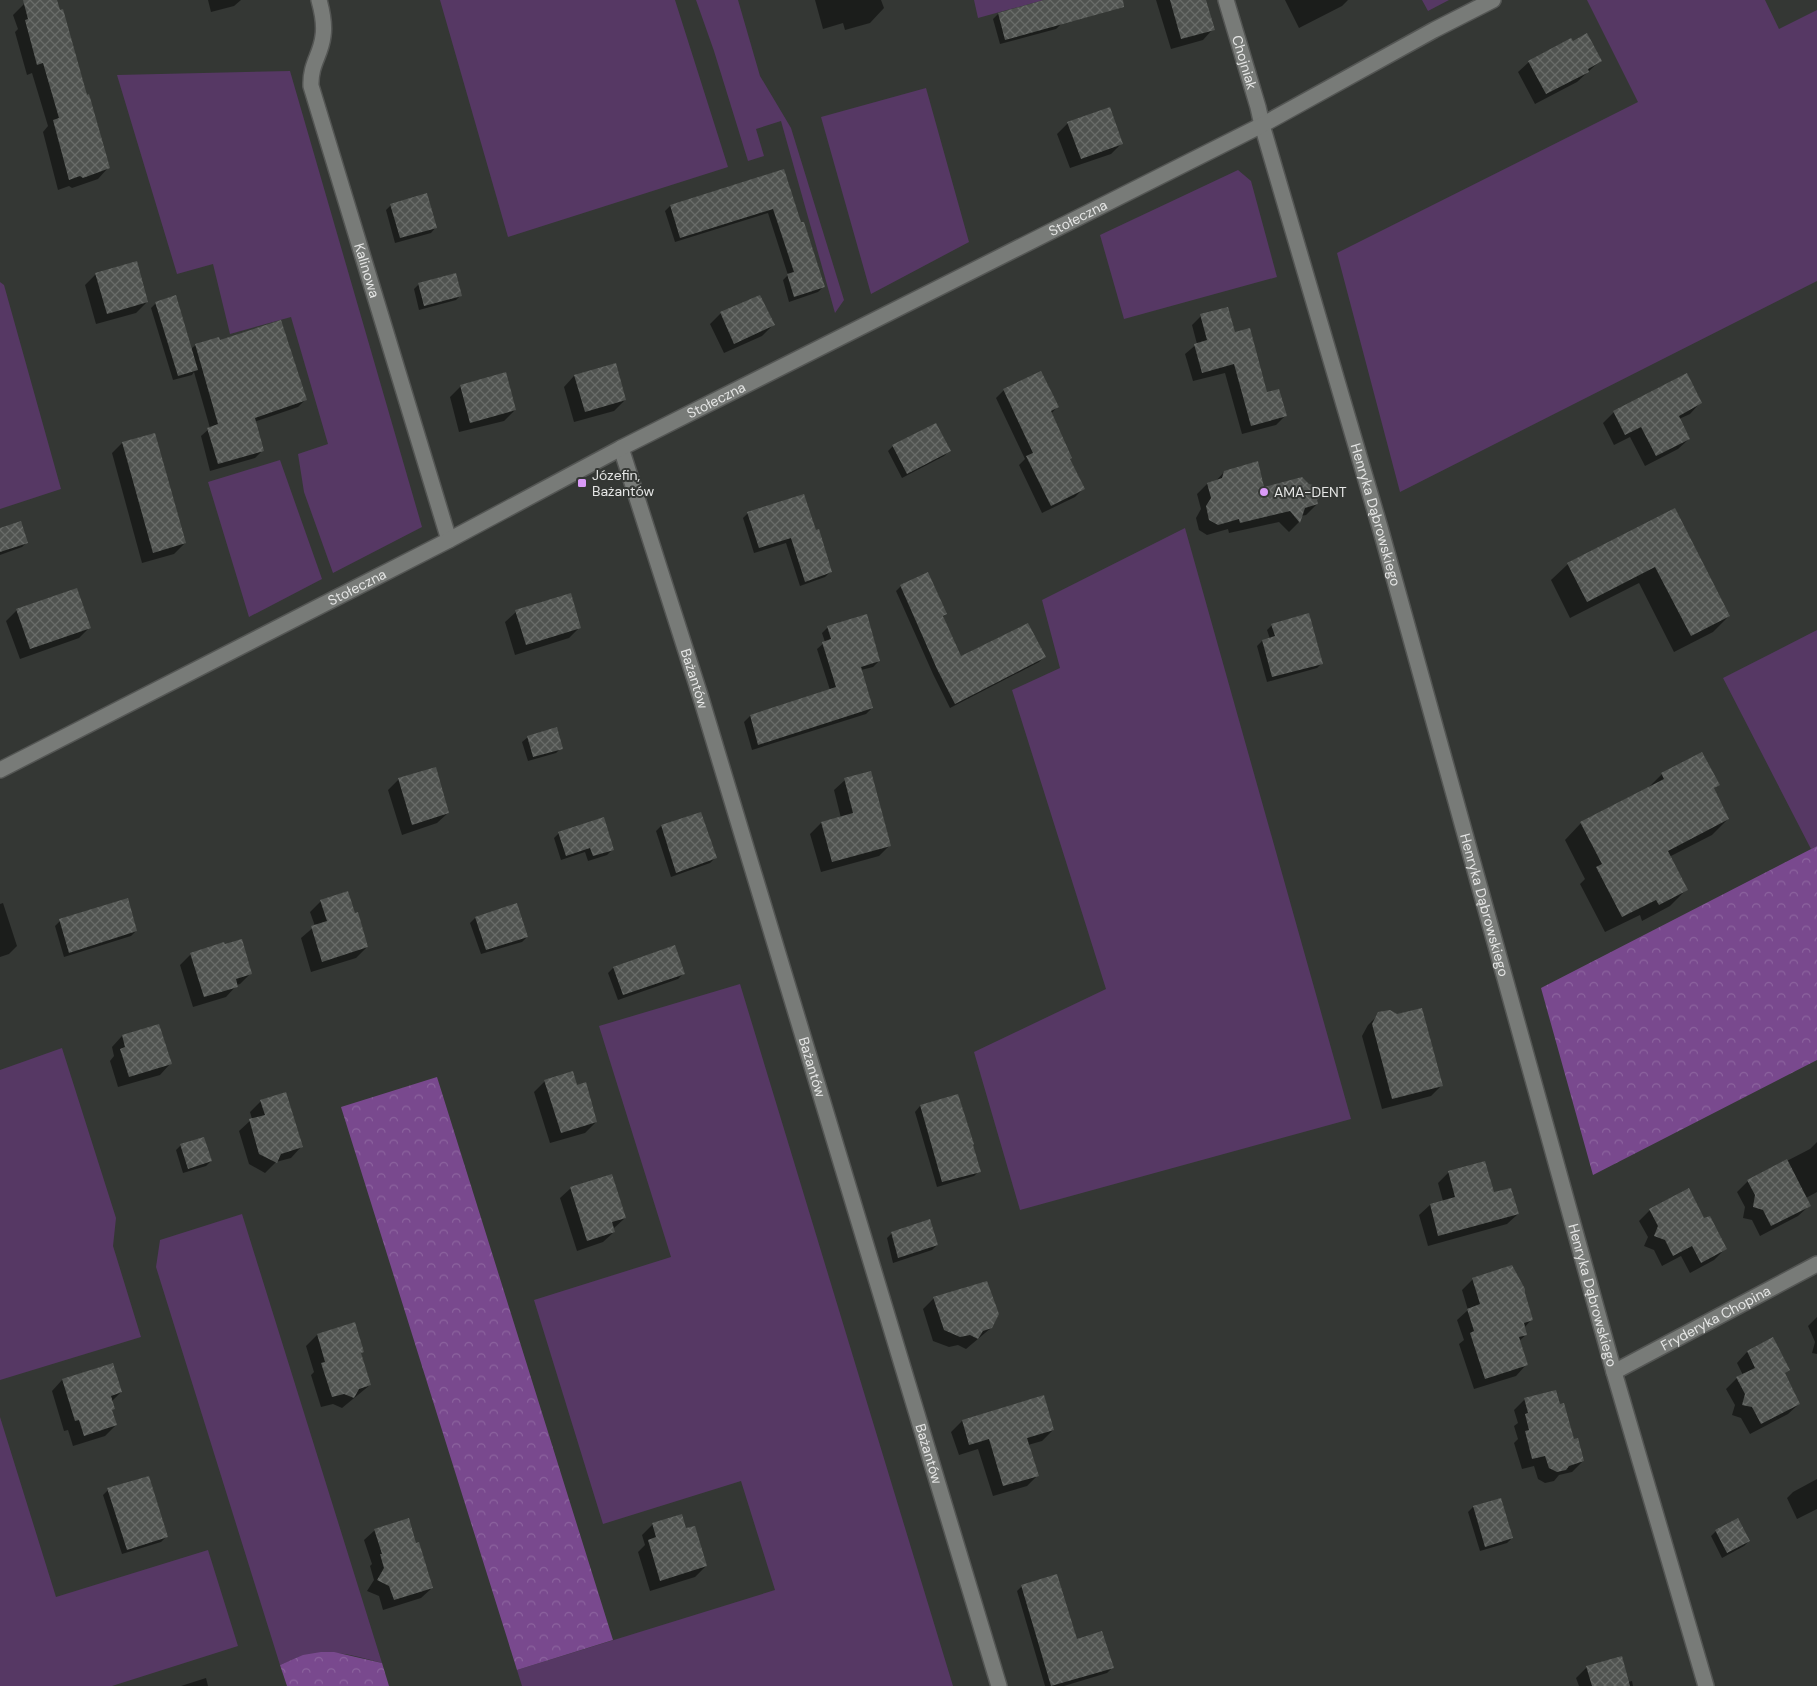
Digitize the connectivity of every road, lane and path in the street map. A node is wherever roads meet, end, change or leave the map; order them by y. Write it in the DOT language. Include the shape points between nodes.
graph roads {
  1 [pos="319,0"];
  2 [pos="1226,0"];
  3 [pos="1493,0"];
  4 [pos="1262,125"];
  5 [pos="621,448"];
  6 [pos="449,540"];
  7 [pos="0,770"];
  8 [pos="1817,1264"];
  9 [pos="1614,1372"];
  10 [pos="999,1686"];
  11 [pos="1706,1686"];
  1 -- 6 [label="street, Kalinowa" via="324,36 310,72 311,86"];
  2 -- 4 [label="street, Chojniak"];
  3 -- 4 [label="street, Stołeczna"];
  4 -- 5 [label="street, Stołeczna"];
  4 -- 9 [label="street, Henryka Dąbrowskiego" via="1381,531"];
  5 -- 6 [label="street, Stołeczna"];
  5 -- 10 [label="street, Bażantów" via="700,694"];
  6 -- 7 [label="street, Stołeczna"];
  8 -- 9 [label="street, Fryderyka Chopina"];
  9 -- 11 [label="street, Henryka Dąbrowskiego"];
}
